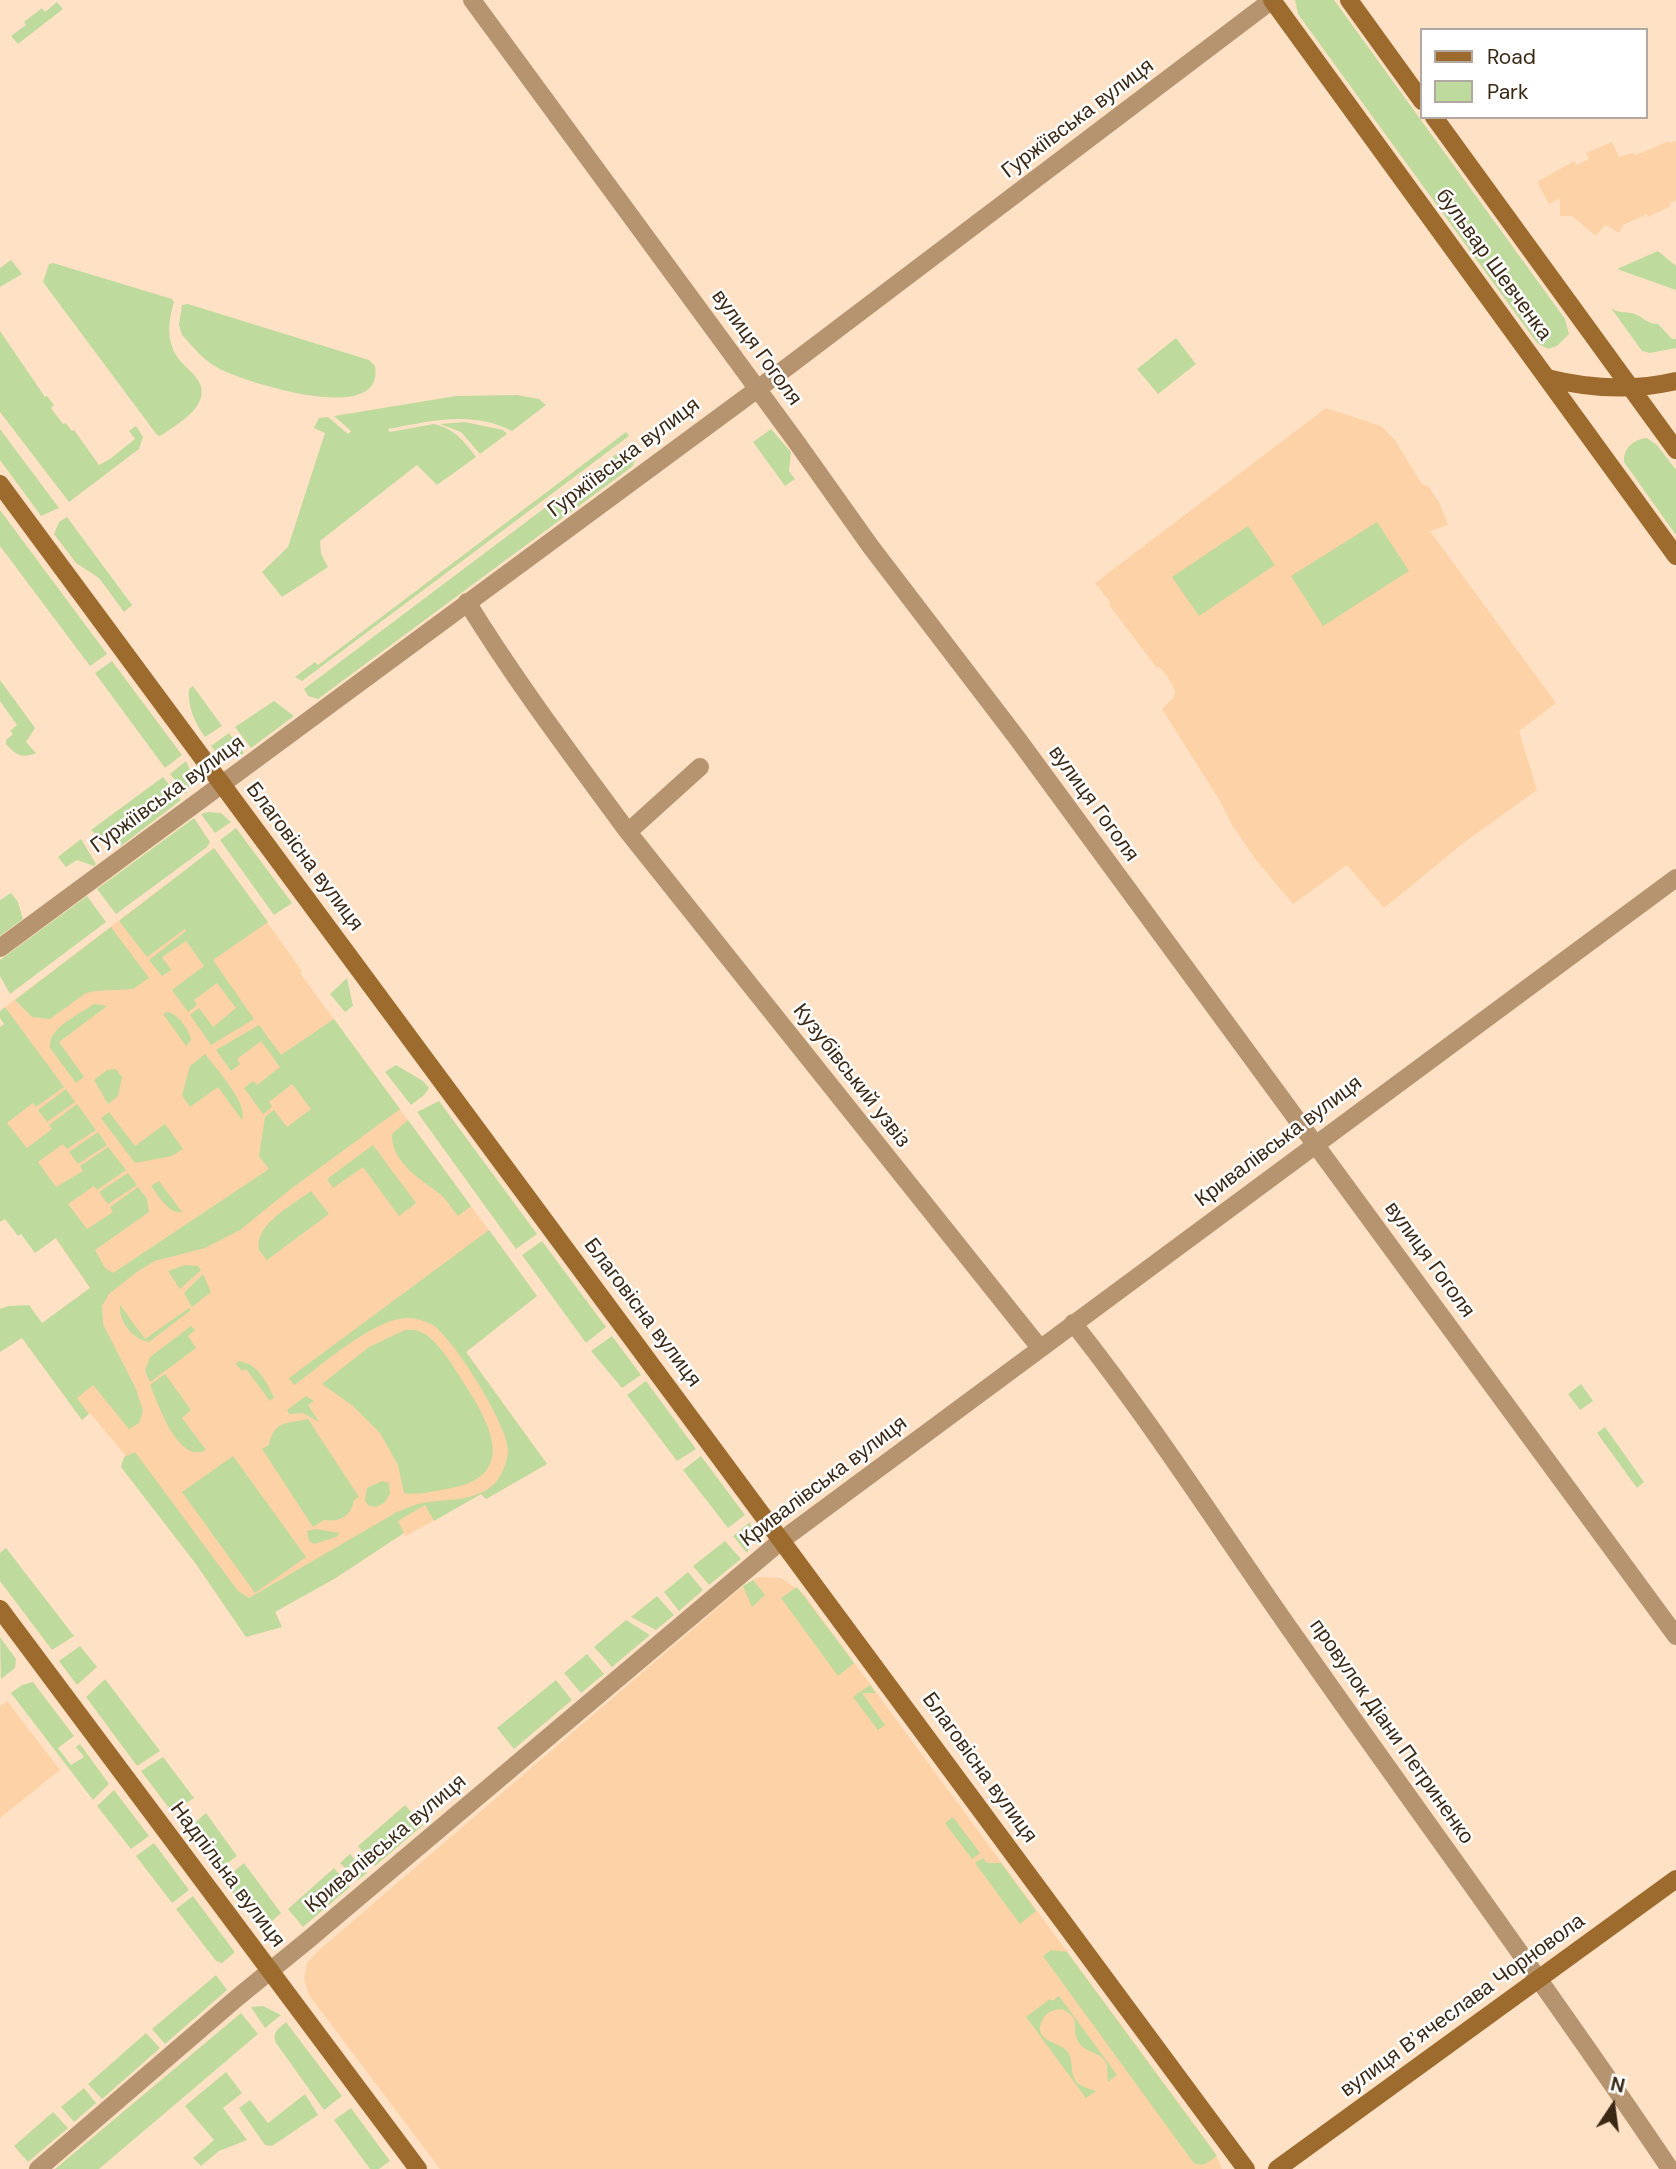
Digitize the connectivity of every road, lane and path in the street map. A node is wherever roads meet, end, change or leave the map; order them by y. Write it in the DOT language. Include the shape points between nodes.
graph roads {
  1 [pos="472,0"];
  2 [pos="1272,0"];
  3 [pos="1349,0"];
  4 [pos="1420,98"];
  5 [pos="1435,119"];
  6 [pos="1547,378"];
  7 [pos="1676,381"];
  8 [pos="1629,387"];
  9 [pos="757,389"];
  10 [pos="1676,450"];
  11 [pos="0,484"];
  12 [pos="1676,556"];
  13 [pos="467,602"];
  14 [pos="700,767"];
  15 [pos="221,783"];
  16 [pos="628,832"];
  17 [pos="1676,878"];
  18 [pos="0,948"];
  19 [pos="1315,1143"];
  20 [pos="1073,1323"];
  21 [pos="1040,1348"];
  22 [pos="782,1540"];
  23 [pos="0,1609"];
  24 [pos="1676,1636"];
  25 [pos="1676,1880"];
  26 [pos="271,1970"];
  27 [pos="1540,1978"];
  28 [pos="38,2169"];
  29 [pos="418,2169"];
  30 [pos="1246,2169"];
  31 [pos="1277,2169"];
  32 [pos="1670,2169"];
  1 -- 9 [label="street, вулиця Гоголя"];
  2 -- 6 [label="main road, бульвар Шевченка"];
  2 -- 9 [label="street, Гуржіївська вулиця"];
  3 -- 4 [label="main road"];
  5 -- 8 [label="main road, бульвар Шевченка"];
  6 -- 8 [label="main road"];
  6 -- 12 [label="main road, бульвар Шевченка"];
  7 -- 8 [label="main road"];
  8 -- 10 [label="main road, бульвар Шевченка"];
  9 -- 13 [label="street, Гуржіївська вулиця"];
  9 -- 19 [label="street, вулиця Гоголя"];
  11 -- 15 [label="main road, Благовісна вулиця"];
  13 -- 15 [label="street, Гуржіївська вулиця"];
  13 -- 16 [label="street, Кузубівський узвіз"];
  14 -- 16 [label="street"];
  15 -- 18 [label="street, Гуржіївська вулиця"];
  15 -- 22 [label="main road, Благовісна вулиця"];
  16 -- 21 [label="street, Кузубівський узвіз"];
  17 -- 19 [label="street, Кривалівська вулиця"];
  19 -- 20 [label="street, Кривалівська вулиця"];
  19 -- 24 [label="street, вулиця Гоголя"];
  20 -- 21 [label="street, Кривалівська вулиця"];
  20 -- 27 [label="street, провулок Діани Петриненко"];
  21 -- 22 [label="street, Кривалівська вулиця"];
  22 -- 26 [label="street, Кривалівська вулиця"];
  22 -- 30 [label="main road, Благовісна вулиця"];
  23 -- 26 [label="main road, Надпільна вулиця"];
  25 -- 27 [label="main road, вулиця Вʼячеслава Чорновола"];
  26 -- 28 [label="street, Кривалівська вулиця"];
  26 -- 29 [label="main road, Надпільна вулиця"];
  27 -- 31 [label="main road, вулиця Вʼячеслава Чорновола"];
  27 -- 32 [label="street, провулок Діани Петриненко"];
}
